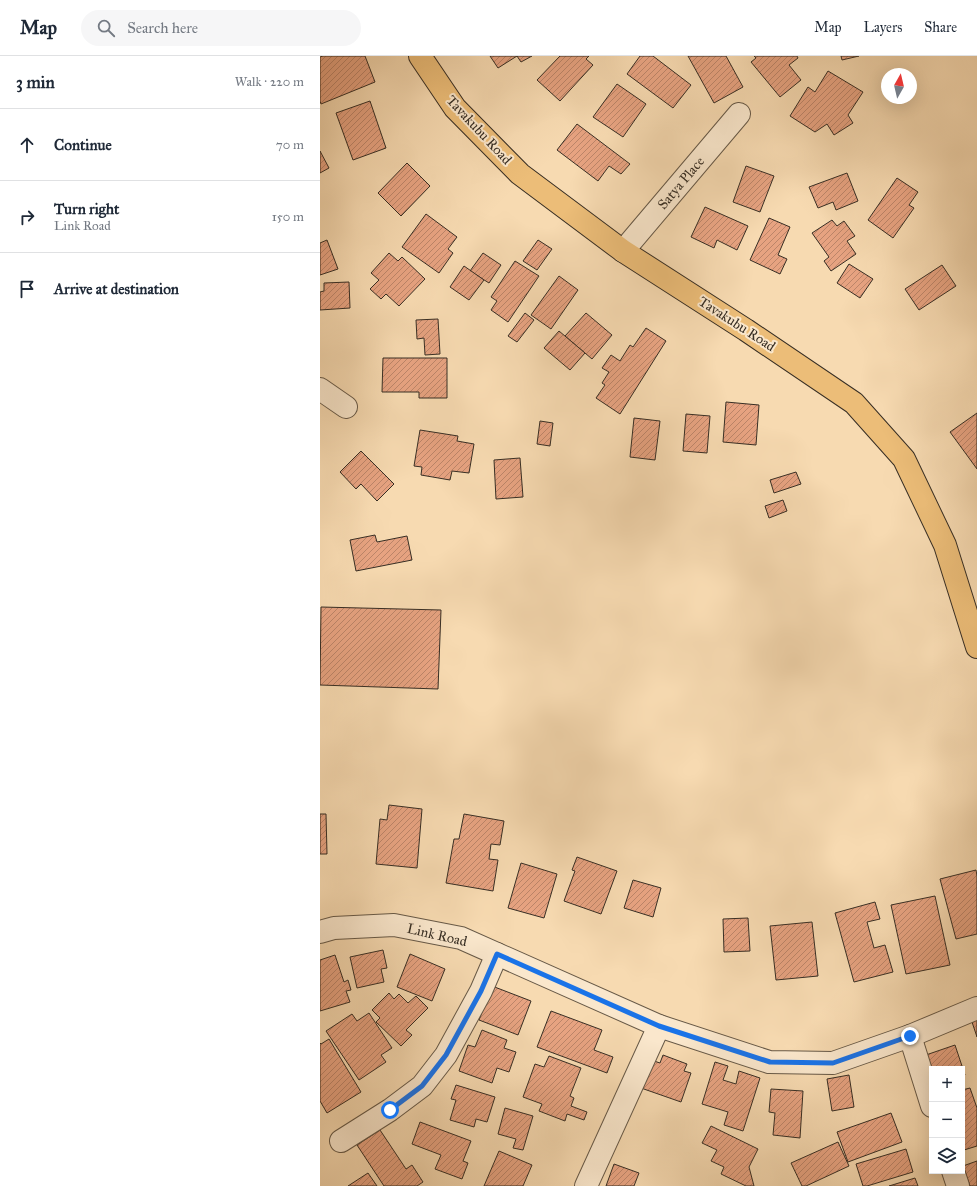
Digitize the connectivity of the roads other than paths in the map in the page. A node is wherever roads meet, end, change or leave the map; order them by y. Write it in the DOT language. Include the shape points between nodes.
graph roads {
  1 [pos="420,56"];
  2 [pos="739,114"];
  3 [pos="623,251"];
  4 [pos="320,389"];
  5 [pos="346,407"];
  6 [pos="977,647"];
  7 [pos="320,932"];
  8 [pos="497,954"];
  9 [pos="977,1008"];
  10 [pos="659,1026"];
  11 [pos="910,1036"];
  12 [pos="931,1102"];
  13 [pos="341,1141"];
  14 [pos="954,1174"];
  15 [pos="586,1186"];
  16 [pos="958,1186"];
  1 -- 3 [label="main road, Tavakubu Road" via="455,108 520,174"];
  2 -- 3 [label="street, Satya Place"];
  3 -- 6 [label="main road, Tavakubu Road" via="854,403 904,460 945,545"];
  4 -- 5 [label="street"];
  7 -- 8 [label="street, Link Road" via="334,928 394,925 461,938"];
  8 -- 10 [label="street, Link Road"];
  8 -- 13 [label="street" via="481,991 446,1055 422,1086"];
  9 -- 11 [label="street, Link Road"];
  10 -- 11 [label="street, Link Road" via="770,1062 833,1063"];
  10 -- 15 [label="street"];
  11 -- 12 [label="street"];
  14 -- 16 [label="street"];
}
